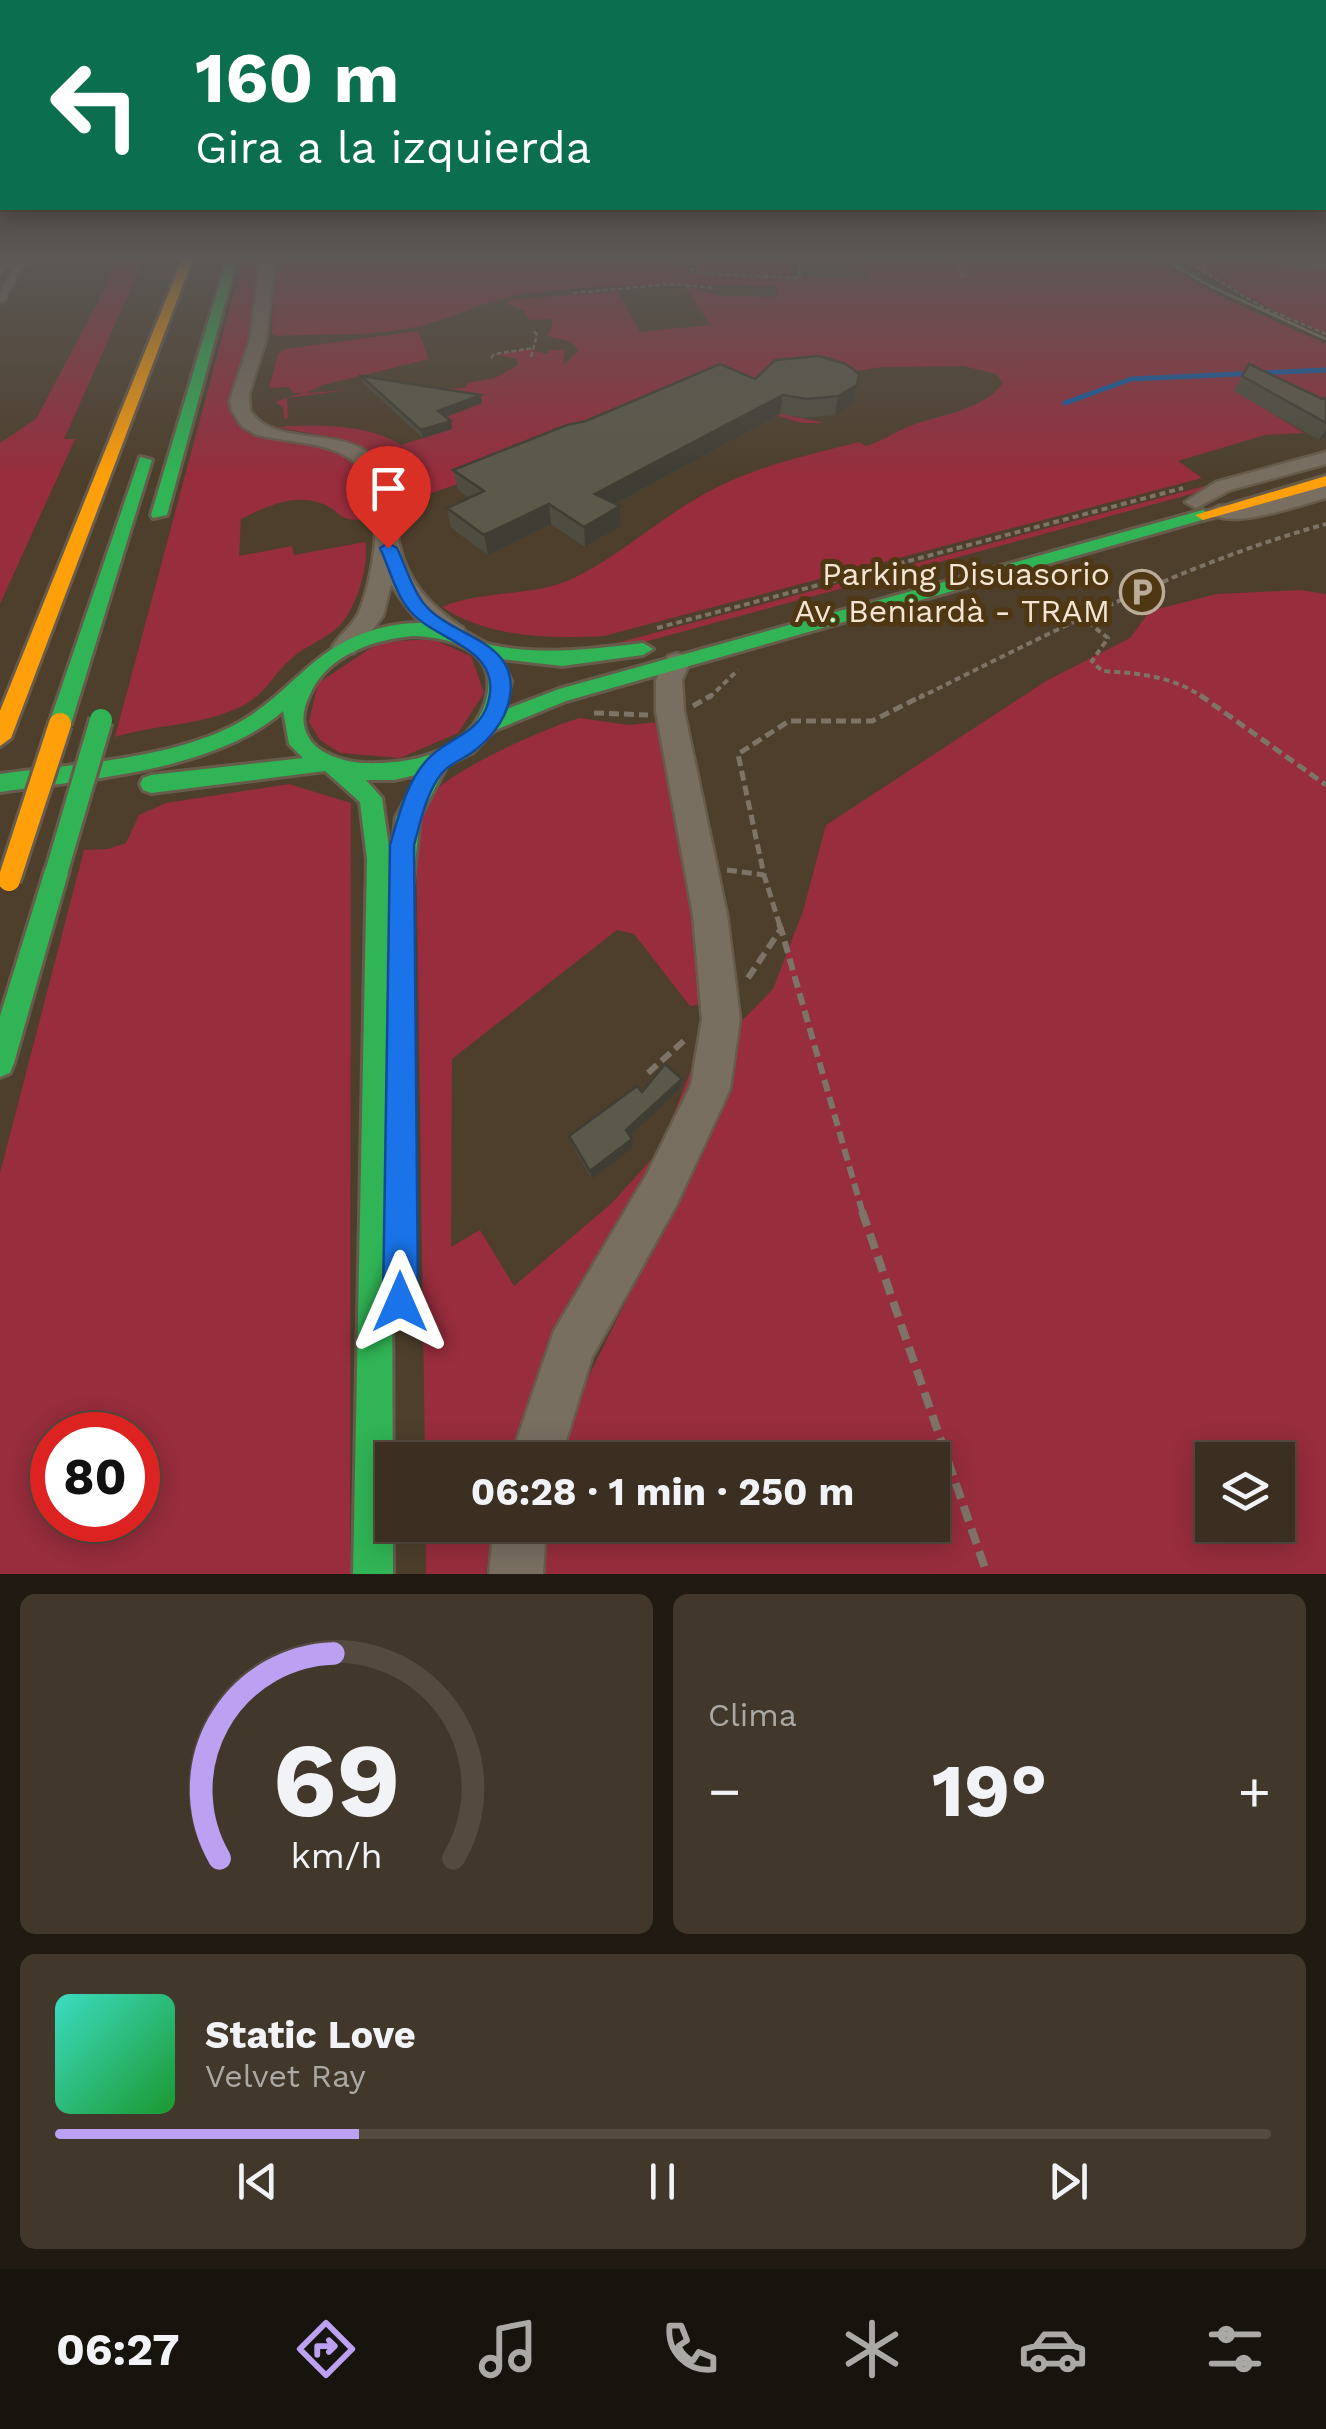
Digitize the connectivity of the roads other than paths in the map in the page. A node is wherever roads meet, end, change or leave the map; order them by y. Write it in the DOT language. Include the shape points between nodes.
graph roads {
  1 [pos="136,328"];
  2 [pos="160,328"];
  3 [pos="189,328"];
  4 [pos="213,328"];
  5 [pos="260,328"];
  6 [pos="180,355"];
  7 [pos="124,356"];
  8 [pos="152,439"];
  9 [pos="1326,458"];
  10 [pos="1326,467"];
  11 [pos="1326,481"];
  12 [pos="1326,491"];
  13 [pos="1201,499"];
  14 [pos="155,528"];
  15 [pos="388,548"];
  16 [pos="454,634"];
  17 [pos="346,647"];
  18 [pos="485,651"];
  19 [pos="678,662"];
  20 [pos="310,675"];
  21 [pos="624,679"];
  22 [pos="104,710"];
  23 [pos="670,711"];
  24 [pos="488,725"];
  25 [pos="0,736"];
  26 [pos="437,763"];
  27 [pos="331,768"];
  28 [pos="0,784"];
  29 [pos="0,806"];
  30 [pos="0,907"];
  31 [pos="0,1063"];
  32 [pos="400,1163"];
  33 [pos="541,1442"];
  34 [pos="519,1542"];
  35 [pos="373,1574"];
  36 [pos="516,1574"];
  1 -- 7 [label="main road"];
  2 -- 25 [label="main road"];
  3 -- 6 [label="main road"];
  4 -- 14 [label="main road"];
  5 -- 15 [label="street" via="238,406 244,419 260,430 342,446 365,460 380,484"];
  8 -- 30 [label="main road, bridge"];
  9 -- 13 [label="street" via="1222,486"];
  10 -- 13 [label="main road"];
  11 -- 13 [label="main road"];
  12 -- 13 [label="street" via="1261,509"];
  13 -- 18 [label="main road" via="624,653 549,659"];
  13 -- 19 [label="main road"];
  15 -- 16 [label="street" via="409,598"];
  15 -- 17 [label="street" via="370,616"];
  16 -- 17 [label="main road" via="400,630"];
  16 -- 18 [label="main road"];
  17 -- 20 [label="main road"];
  18 -- 24 [label="main road" via="502,685"];
  19 -- 21 [label="main road"];
  19 -- 23 [label="street" via="669,680"];
  20 -- 27 [label="main road" via="291,713 293,732 303,750"];
  20 -- 28 [label="main road" via="274,712 234,734 105,768"];
  21 -- 23 [label="street" via="645,687"];
  21 -- 24 [label="main road"];
  22 -- 31 [label="main road, bridge"];
  23 -- 33 [label="street" via="707,898 721,1019 710,1089 571,1348"];
  24 -- 26 [label="main road"];
  26 -- 27 [label="main road" via="372,776"];
  26 -- 32 [label="main road" via="418,792 402,845"];
  27 -- 29 [label="main road"];
  27 -- 35 [label="main road" via="371,798 380,859"];
  34 -- 36 [label="street"];
}
